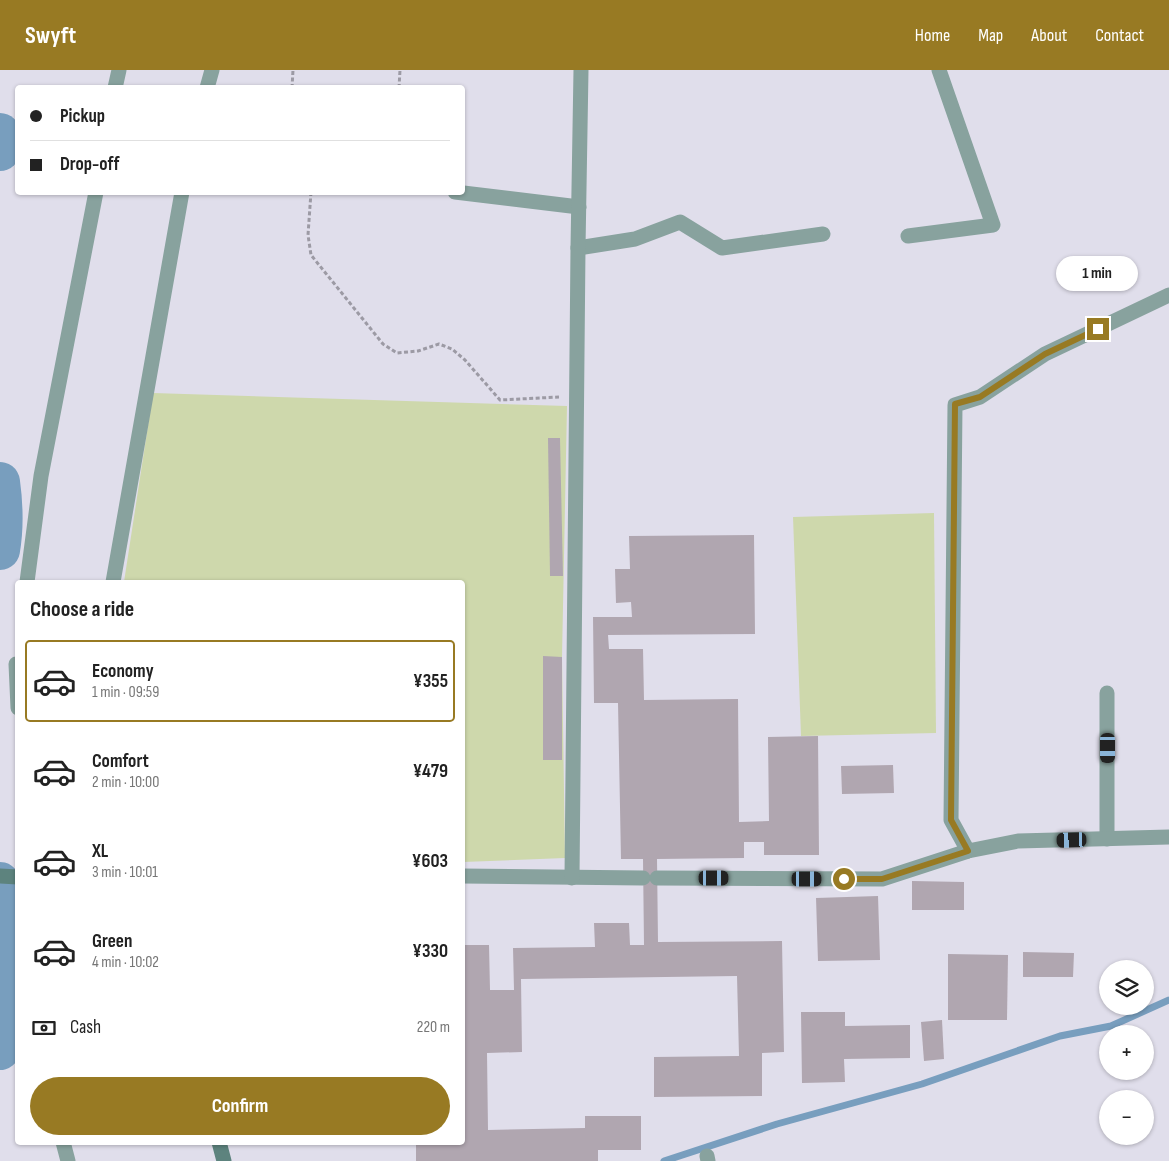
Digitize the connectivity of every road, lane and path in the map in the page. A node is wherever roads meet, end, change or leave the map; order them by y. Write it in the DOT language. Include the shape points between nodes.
graph roads {
  1 [pos="119,70"];
  2 [pos="212,70"];
  3 [pos="293,70"];
  4 [pos="400,70"];
  5 [pos="582,70"];
  6 [pos="939,70"];
  7 [pos="116,85"];
  8 [pos="208,85"];
  9 [pos="292,85"];
  10 [pos="399,85"];
  11 [pos="465,193"];
  12 [pos="95,195"];
  13 [pos="181,195"];
  14 [pos="312,195"];
  15 [pos="579,208"];
  16 [pos="823,234"];
  17 [pos="908,236"];
  18 [pos="578,248"];
  19 [pos="1169,295"];
  20 [pos="577,396"];
  21 [pos="27,580"];
  22 [pos="113,580"];
  23 [pos="1108,693"];
  24 [pos="1169,837"];
  25 [pos="1107,839"];
  26 [pos="968,851"];
  27 [pos="0,876"];
  28 [pos="465,876"];
  29 [pos="15,877"];
  30 [pos="572,878"];
  31 [pos="64,1145"];
  32 [pos="220,1145"];
  33 [pos="68,1161"];
  34 [pos="224,1161"];
  1 -- 7 [label="street"];
  2 -- 8 [label="street"];
  3 -- 9 [label="path"];
  4 -- 10 [label="path"];
  5 -- 15 [label="street"];
  6 -- 17 [label="street" via="993,225"];
  11 -- 15 [label="street"];
  12 -- 21 [label="street" via="41,476"];
  13 -- 22 [label="street"];
  14 -- 20 [label="path" via="308,235 311,255 383,344 397,353 439,344 452,349 500,400"];
  15 -- 18 [label="street"];
  16 -- 18 [label="street" via="722,248 680,222 635,239"];
  18 -- 20 [label="street"];
  19 -- 26 [label="street" via="1045,354 980,397 955,404 951,820"];
  20 -- 30 [label="street"];
  23 -- 25 [label="street"];
  24 -- 25 [label="street"];
  25 -- 26 [label="street" via="1018,841"];
  26 -- 30 [label="street" via="882,879"];
  27 -- 29 [label="main road"];
  28 -- 30 [label="street"];
  31 -- 33 [label="street"];
  32 -- 34 [label="main road"];
}
